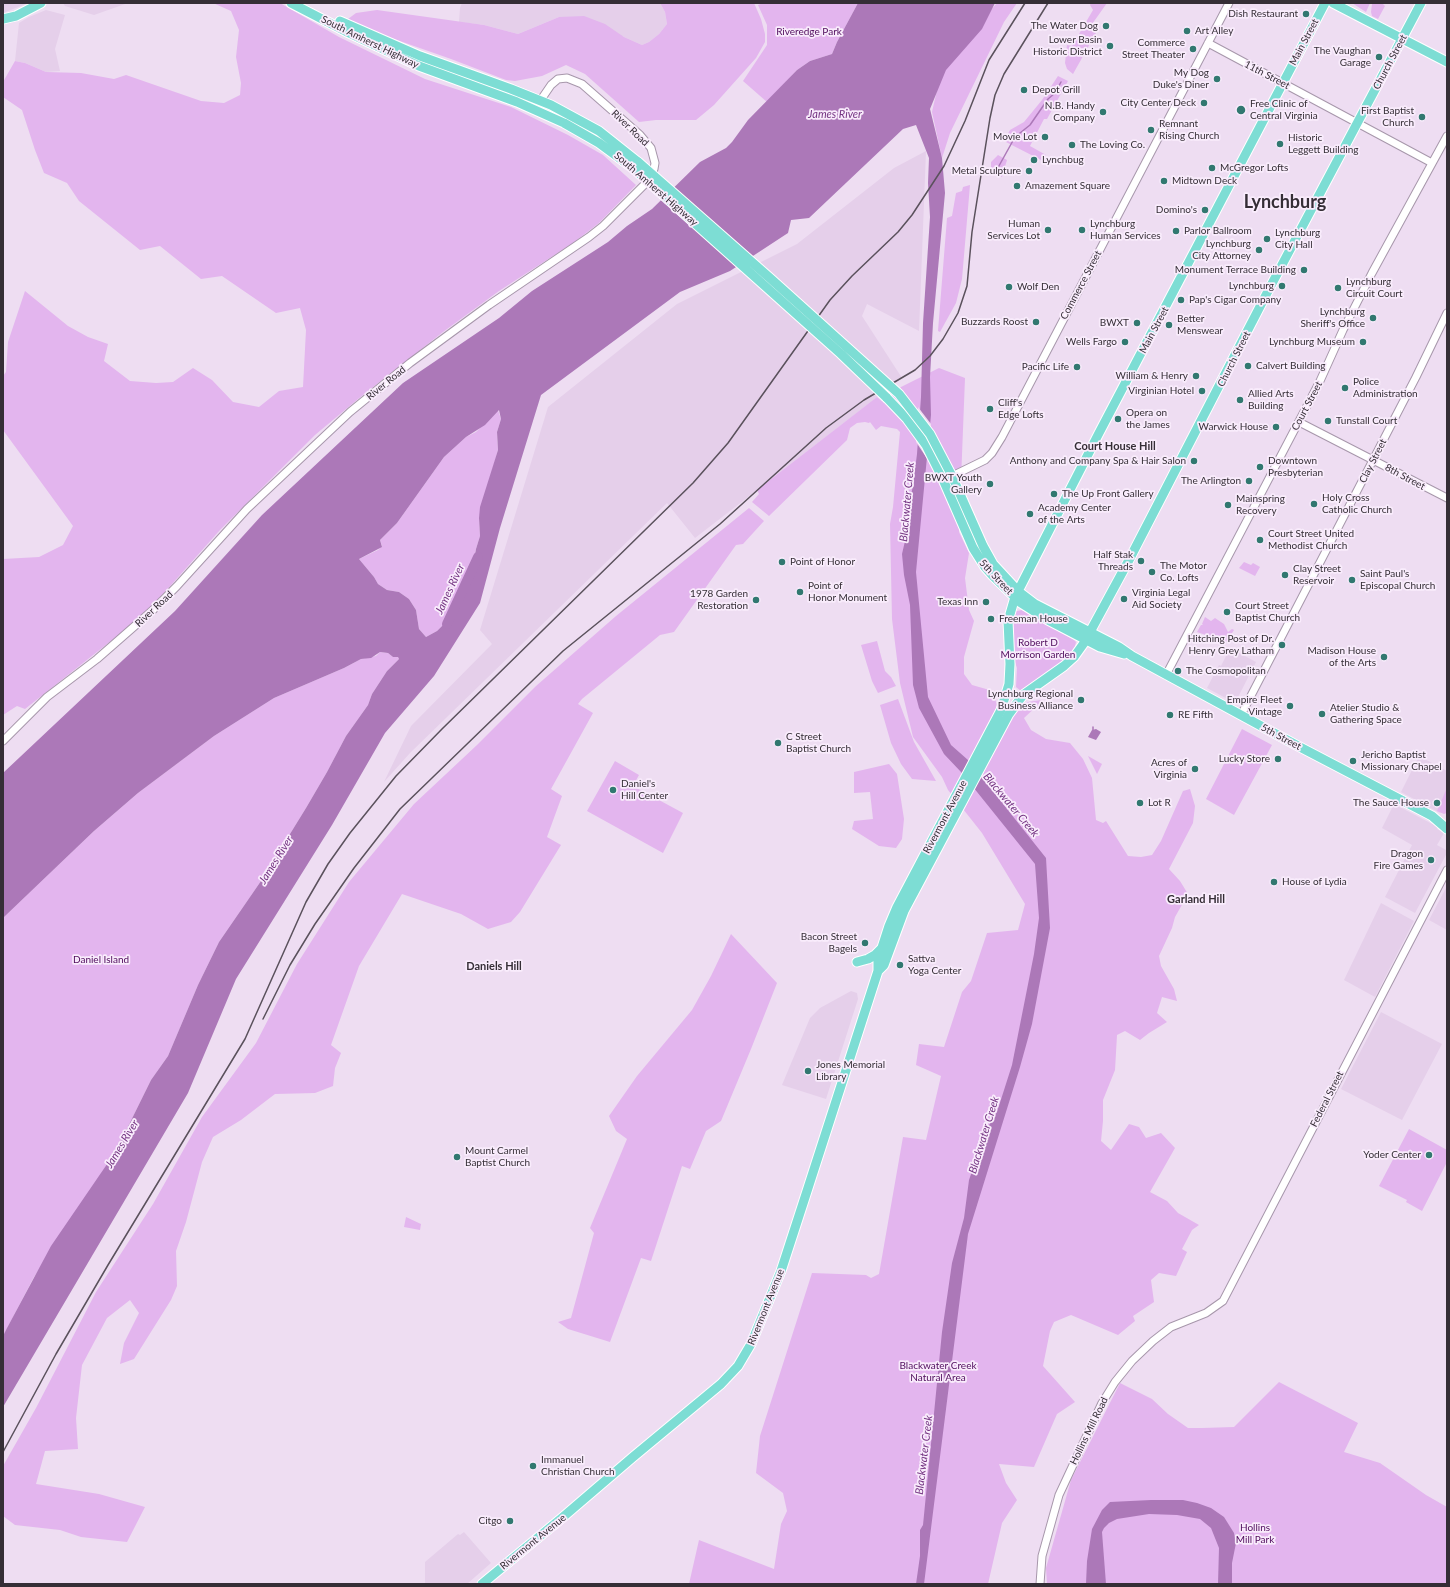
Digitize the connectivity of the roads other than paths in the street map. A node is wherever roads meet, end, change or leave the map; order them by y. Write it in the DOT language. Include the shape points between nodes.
graph roads {
  1 [pos="42,3"];
  2 [pos="291,3"];
  3 [pos="302,3"];
  4 [pos="1229,3"];
  5 [pos="1325,3"];
  6 [pos="1333,3"];
  7 [pos="1421,3"];
  8 [pos="3,19"];
  9 [pos="1402,39"];
  10 [pos="1208,43"];
  11 [pos="1447,62"];
  12 [pos="1282,83"];
  13 [pos="540,100"];
  14 [pos="534,109"];
  15 [pos="1357,123"];
  16 [pos="1447,136"];
  17 [pos="1432,163"];
  18 [pos="636,165"];
  19 [pos="1447,313"];
  20 [pos="1299,422"];
  21 [pos="1373,461"];
  22 [pos="952,476"];
  23 [pos="944,480"];
  24 [pos="1447,498"];
  25 [pos="1016,594"];
  26 [pos="1088,636"];
  27 [pos="1010,664"];
  28 [pos="1166,675"];
  29 [pos="1023,695"];
  30 [pos="1005,712"];
  31 [pos="1241,715"];
  32 [pos="3,741"];
  33 [pos="1432,816"];
  34 [pos="1447,820"];
  35 [pos="1447,829"];
  36 [pos="1447,870"];
  37 [pos="893,927"];
  38 [pos="882,948"];
  39 [pos="857,962"];
  40 [pos="878,971"];
  41 [pos="1196,1317"];
  42 [pos="482,1584"];
  43 [pos="1040,1584"];
  1 -- 8 [label="main road"];
  2 -- 14 [label="main road, South Amherst Highway" via="419,66"];
  3 -- 13 [label="main road, South Amherst Highway" via="395,46"];
  4 -- 10 [label="street, Commerce Street"];
  5 -- 12 [label="main road, Main Street"];
  6 -- 9 [label="main road"];
  7 -- 9 [label="main road, Church Street"];
  9 -- 11 [label="main road"];
  9 -- 15 [label="main road, Church Street"];
  10 -- 12 [label="street, 11th Street"];
  10 -- 22 [label="street, Commerce Street" via="1002,437 985,460"];
  12 -- 15 [label="street, 11th Street"];
  12 -- 25 [label="main road, Main Street"];
  13 -- 14 [label="street, River Road"];
  13 -- 18 [label="main road, South Amherst Highway" via="594,128"];
  13 -- 32 [label="street, River Road" via="551,85 562,78 577,81 589,89 651,148 655,164 646,183 589,237 489,305 350,412 247,509 187,577 153,610 47,697"];
  14 -- 18 [label="main road, South Amherst Highway" via="591,137"];
  15 -- 17 [label="street, 11th Street"];
  15 -- 26 [label="main road, Church Street"];
  16 -- 17 [label="street, Court Street"];
  17 -- 20 [label="street, Court Street" via="1372,273"];
  18 -- 22 [label="main road, South Amherst Highway, bridge" via="892,388 927,429"];
  18 -- 23 [label="main road, South Amherst Highway, bridge" via="896,406 926,445"];
  19 -- 21 [label="street, Clay Street"];
  20 -- 21 [label="street, 8th Street"];
  20 -- 28 [label="street, Court Street"];
  21 -- 24 [label="street, 8th Street"];
  21 -- 31 [label="street, Clay Street"];
  22 -- 23 [label="street, Commerce Street"];
  22 -- 25 [label="main road, 5th Street" via="983,546"];
  23 -- 25 [label="main road, 5th Street" via="973,548 985,567"];
  25 -- 26 [label="main road, 5th Street" via="1035,612"];
  25 -- 27 [label="main road, Main Street" via="1008,621"];
  26 -- 28 [label="main road, 5th Street" via="1100,647 1132,656"];
  26 -- 29 [label="main road, Church Street" via="1074,657"];
  27 -- 29 [label="main road" via="1013,688 1015,692"];
  27 -- 30 [label="main road, Rivermont Avenue"];
  28 -- 31 [label="main road, 5th Street"];
  29 -- 30 [label="main road, Rivermont Avenue"];
  30 -- 37 [label="main road, Rivermont Avenue" via="904,911"];
  31 -- 33 [label="main road, 5th Street"];
  33 -- 34 [label="main road, 5th Street"];
  33 -- 35 [label="main road, 5th Street"];
  36 -- 41 [label="street, Federal Street" via="1223,1301"];
  37 -- 38 [label="main road, Rivermont Avenue"];
  37 -- 40 [label="main road, Rivermont Avenue" via="884,965"];
  38 -- 39 [label="main road" via="868,959"];
  38 -- 40 [label="main road, Rivermont Avenue"];
  40 -- 42 [label="main road, Rivermont Avenue" via="781,1271 751,1344 738,1366 721,1384"];
  41 -- 43 [label="street, Hollins Mill Road" via="1171,1327 1153,1341 1132,1361 1108,1392 1059,1495 1042,1556"];
}
